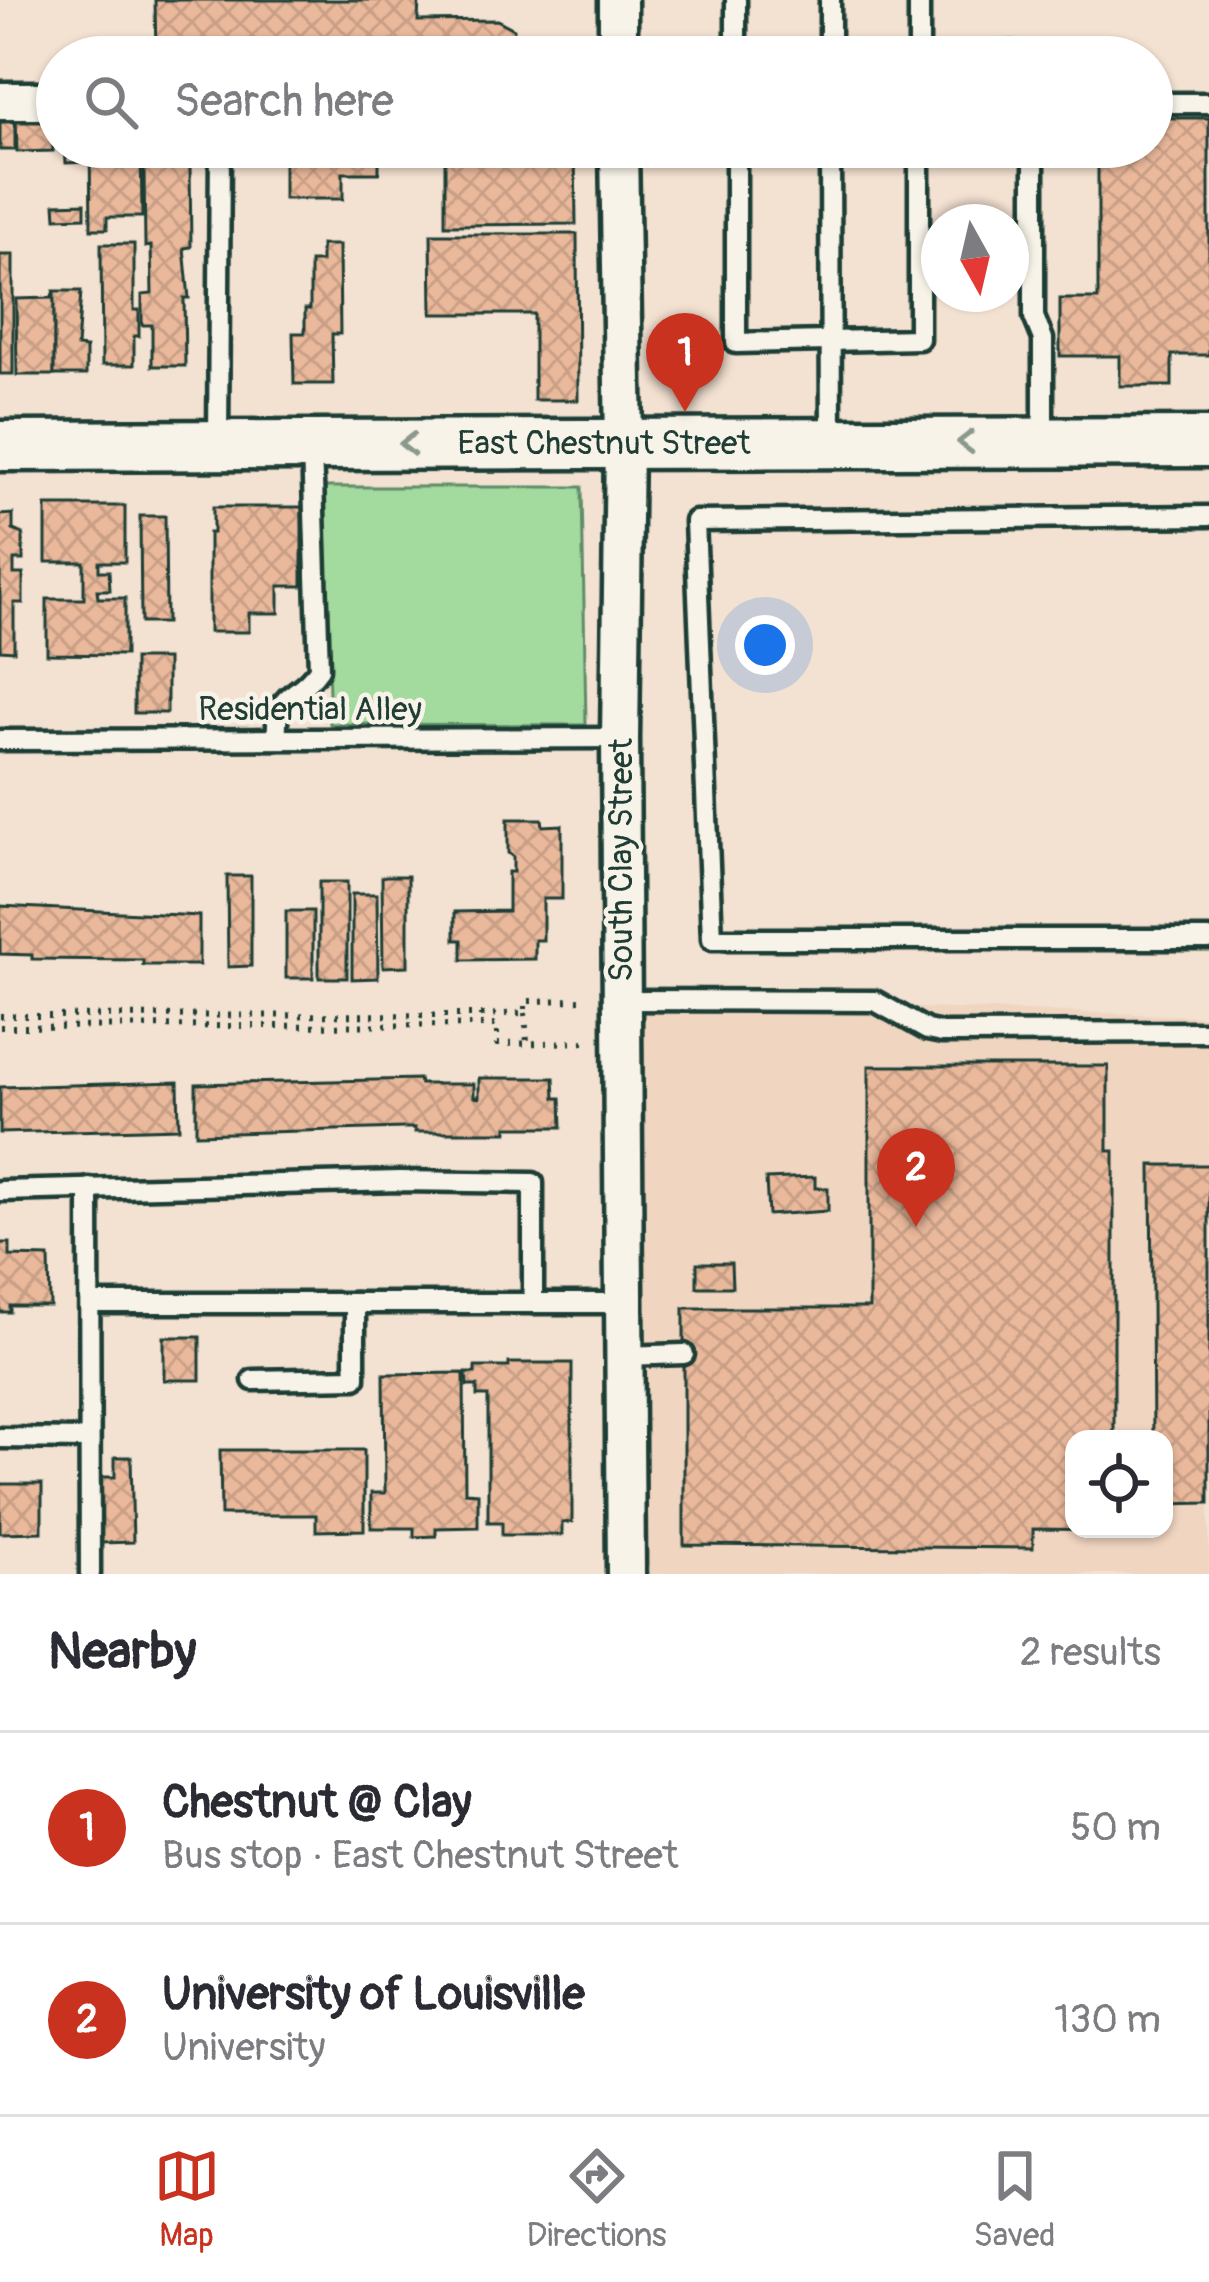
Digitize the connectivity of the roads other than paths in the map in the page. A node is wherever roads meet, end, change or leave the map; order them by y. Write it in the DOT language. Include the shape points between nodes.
graph roads {
  1 [pos="618,0"];
  2 [pos="736,0"];
  3 [pos="830,0"];
  4 [pos="919,0"];
  5 [pos="618,36"];
  6 [pos="736,36"];
  7 [pos="830,36"];
  8 [pos="919,36"];
  9 [pos="36,100"];
  10 [pos="0,101"];
  11 [pos="1173,103"];
  12 [pos="1209,103"];
  13 [pos="220,168"];
  14 [pos="619,168"];
  15 [pos="736,168"];
  16 [pos="830,168"];
  17 [pos="919,168"];
  18 [pos="1034,168"];
  19 [pos="830,342"];
  20 [pos="831,442"];
  21 [pos="1042,442"];
  22 [pos="1209,442"];
  23 [pos="625,443"];
  24 [pos="312,444"];
  25 [pos="218,445"];
  26 [pos="0,446"];
  27 [pos="1209,516"];
  28 [pos="620,738"];
  29 [pos="277,739"];
  30 [pos="0,740"];
  31 [pos="1209,939"];
  32 [pos="604,1000"];
  33 [pos="1209,1032"];
  34 [pos="89,1188"];
  35 [pos="0,1191"];
  36 [pos="355,1303"];
  37 [pos="533,1303"];
  38 [pos="623,1303"];
  39 [pos="90,1304"];
  40 [pos="684,1354"];
  41 [pos="622,1356"];
  42 [pos="253,1379"];
  43 [pos="0,1438"];
  44 [pos="87,1439"];
  45 [pos="90,1574"];
  46 [pos="626,1574"];
  1 -- 5 [label="street"];
  2 -- 6 [label="lane"];
  3 -- 7 [label="lane"];
  4 -- 8 [label="lane"];
  9 -- 10 [label="street"];
  11 -- 12 [label="lane"];
  13 -- 25 [label="lane"];
  14 -- 23 [label="street, South Clay Street"];
  15 -- 19 [label="lane" via="736,344"];
  16 -- 19 [label="lane"];
  17 -- 19 [label="lane" via="919,339"];
  18 -- 21 [label="lane"];
  19 -- 20 [label="lane"];
  21 -- 20 [label="street, East Chestnut Street, one-way"];
  20 -- 23 [label="street, East Chestnut Street"];
  21 -- 22 [label="street, East Chestnut Street"];
  23 -- 24 [label="street, East Chestnut Street, one-way"];
  23 -- 28 [label="street, South Clay Street"];
  24 -- 25 [label="street, East Chestnut Street"];
  24 -- 29 [label="lane" via="319,669 280,703"];
  25 -- 26 [label="street, East Chestnut Street"];
  27 -- 31 [label="lane" via="695,521 712,939"];
  28 -- 29 [label="lane, Residential Alley"];
  28 -- 32 [label="street, South Clay Street"];
  29 -- 30 [label="lane, Residential Alley"];
  32 -- 33 [label="lane" via="875,1001 942,1033"];
  32 -- 38 [label="street, South Clay Street"];
  34 -- 35 [label="lane"];
  34 -- 37 [label="lane" via="532,1183"];
  34 -- 39 [label="lane"];
  36 -- 37 [label="lane"];
  36 -- 39 [label="lane"];
  36 -- 42 [label="lane" via="355,1378"];
  37 -- 38 [label="lane"];
  38 -- 41 [label="street, South Clay Street"];
  39 -- 44 [label="lane"];
  40 -- 41 [label="lane"];
  41 -- 46 [label="street, South Clay Street"];
  43 -- 44 [label="lane"];
  44 -- 45 [label="lane"];
}
